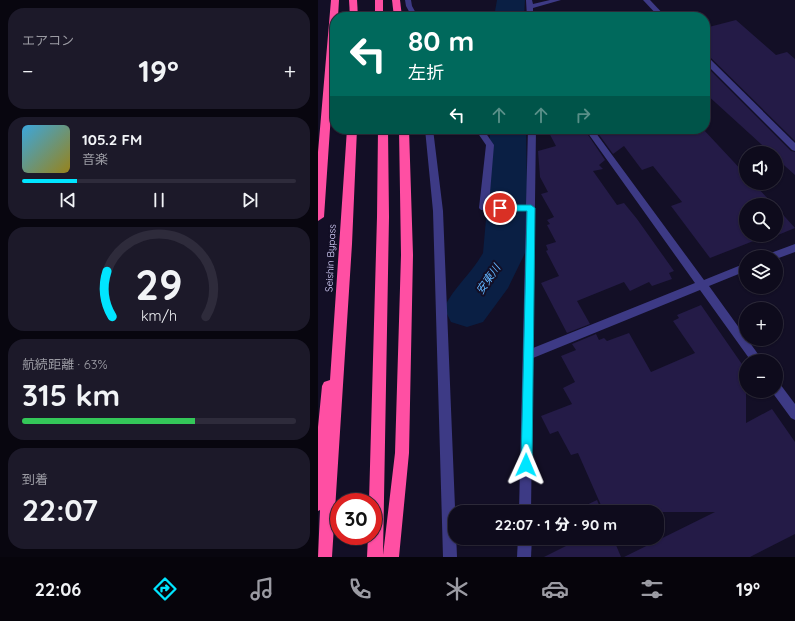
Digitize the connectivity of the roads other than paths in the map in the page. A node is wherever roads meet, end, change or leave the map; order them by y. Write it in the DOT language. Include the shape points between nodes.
graph roads {
  1 [pos="335,0"];
  2 [pos="350,0"];
  3 [pos="354,0"];
  4 [pos="377,0"];
  5 [pos="396,0"];
  6 [pos="408,0"];
  7 [pos="558,0"];
  8 [pos="646,0"];
  9 [pos="529,3"];
  10 [pos="334,12"];
  11 [pos="350,12"];
  12 [pos="354,12"];
  13 [pos="378,12"];
  14 [pos="397,12"];
  15 [pos="412,12"];
  16 [pos="658,12"];
  17 [pos="330,64"];
  18 [pos="710,64"];
  19 [pos="347,134"];
  20 [pos="352,134"];
  21 [pos="380,134"];
  22 [pos="383,134"];
  23 [pos="404,134"];
  24 [pos="429,134"];
  25 [pos="482,134"];
  26 [pos="532,134"];
  27 [pos="593,134"];
  28 [pos="795,148"];
  29 [pos="531,208"];
  30 [pos="318,217"];
  31 [pos="795,248"];
  32 [pos="783,252"];
  33 [pos="739,270"];
  34 [pos="702,285"];
  35 [pos="752,354"];
  36 [pos="529,355"];
  37 [pos="783,398"];
  38 [pos="795,414"];
  39 [pos="372,493"];
  40 [pos="318,503"];
  41 [pos="525,505"];
  42 [pos="371,545"];
  43 [pos="525,545"];
  44 [pos="324,557"];
  45 [pos="370,557"];
  46 [pos="375,557"];
  47 [pos="391,557"];
  48 [pos="450,557"];
  49 [pos="524,557"];
  1 -- 10 [label="highway"];
  2 -- 11 [label="highway"];
  3 -- 12 [label="highway"];
  4 -- 13 [label="highway"];
  5 -- 14 [label="highway"];
  6 -- 15 [label="street"];
  7 -- 9 [label="street"];
  8 -- 16 [label="street"];
  17 -- 30 [label="highway"];
  18 -- 28 [label="street"];
  19 -- 40 [label="highway" via="344,222"];
  20 -- 44 [label="highway, Seishin Bypass"];
  21 -- 39 [label="highway"];
  22 -- 46 [label="highway"];
  23 -- 47 [label="highway" via="407,255 402,452"];
  24 -- 48 [label="street" via="438,212"];
  25 -- 29 [label="street" via="490,145 484,208"];
  26 -- 29 [label="street"];
  27 -- 34 [label="street"];
  29 -- 36 [label="street"];
  31 -- 32 [label="street"];
  33 -- 34 [label="street"];
  34 -- 35 [label="street"];
  34 -- 36 [label="street"];
  36 -- 41 [label="street"];
  37 -- 38 [label="street"];
  42 -- 45 [label="highway"];
  43 -- 49 [label="street"];
}
